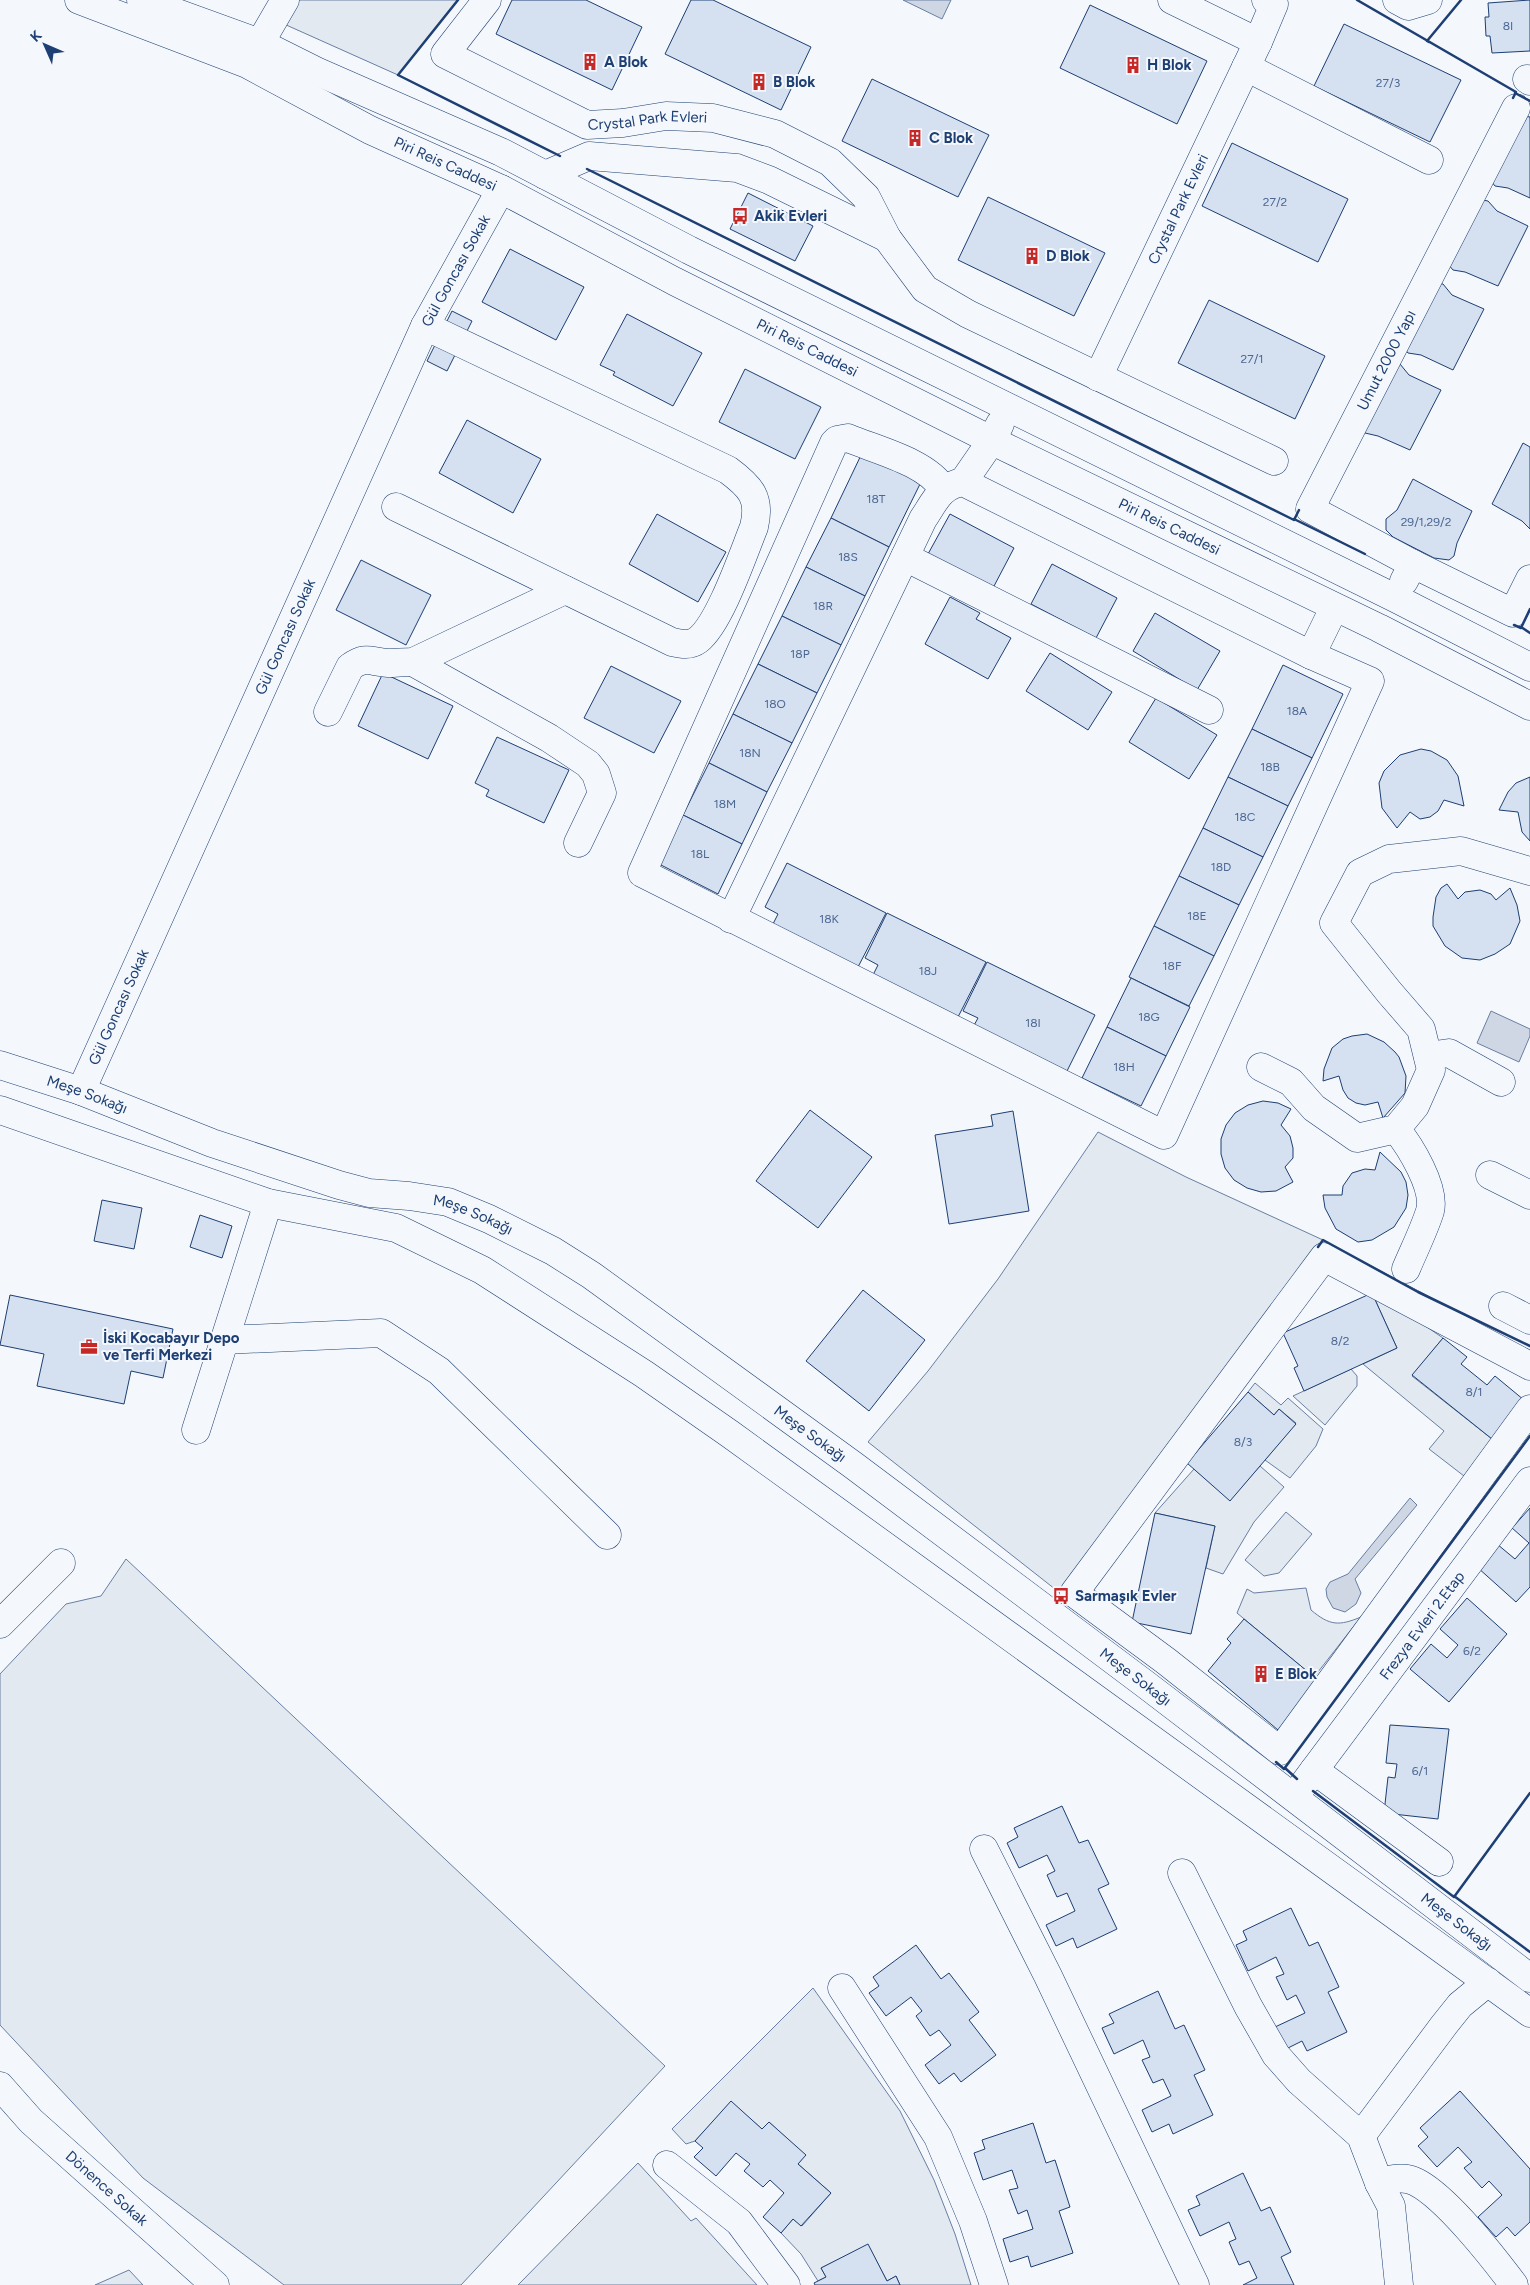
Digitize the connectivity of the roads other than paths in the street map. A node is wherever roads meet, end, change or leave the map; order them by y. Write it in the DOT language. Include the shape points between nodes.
graph roads {
  1 [pos="79,0"];
  2 [pos="141,0"];
  3 [pos="285,0"];
  4 [pos="487,0"];
  5 [pos="1172,0"];
  6 [pos="1266,0"];
  7 [pos="1397,0"];
  8 [pos="1428,0"];
  9 [pos="1258,42"];
  10 [pos="260,43"];
  11 [pos="1246,66"];
  12 [pos="1516,108"];
  13 [pos="1429,160"];
  14 [pos="545,175"];
  15 [pos="501,189"];
  16 [pos="887,238"];
  17 [pos="426,326"];
  18 [pos="1098,377"];
  19 [pos="1007,408"];
  20 [pos="992,440"];
  21 [pos="1274,461"];
  22 [pos="953,485"];
  23 [pos="396,506"];
  24 [pos="905,557"];
  25 [pos="1413,564"];
  26 [pos="1530,579"];
  27 [pos="565,590"];
  28 [pos="1396,598"];
  29 [pos="1334,608"];
  30 [pos="1311,655"];
  31 [pos="412,662"];
  32 [pos="1530,667"];
  33 [pos="1530,706"];
  34 [pos="1208,710"];
  35 [pos="328,712"];
  36 [pos="578,843"];
  37 [pos="1530,871"];
  38 [pos="731,919"];
  39 [pos="1428,1056"];
  40 [pos="0,1065"];
  41 [pos="1261,1067"];
  42 [pos="1501,1082"];
  43 [pos="81,1091"];
  44 [pos="0,1110"];
  45 [pos="1396,1129"];
  46 [pos="1490,1174"];
  47 [pos="1530,1195"];
  48 [pos="268,1203"];
  49 [pos="1406,1269"];
  50 [pos="1503,1306"];
  51 [pos="1530,1320"];
  52 [pos="224,1340"];
  53 [pos="1530,1366"];
  54 [pos="1530,1409"];
  55 [pos="196,1430"];
  56 [pos="1530,1481"];
  57 [pos="607,1535"];
  58 [pos="61,1563"];
  59 [pos="0,1624"];
  60 [pos="1166,1661"];
  61 [pos="1145,1684"];
  62 [pos="1314,1770"];
  63 [pos="1294,1798"];
  64 [pos="984,1849"];
  65 [pos="1439,1862"];
  66 [pos="1182,1873"];
  67 [pos="1530,1978"];
  68 [pos="1488,1982"];
  69 [pos="842,1988"];
  70 [pos="1530,2013"];
  71 [pos="0,2086"];
  72 [pos="1361,2136"];
  73 [pos="667,2166"];
  74 [pos="1379,2183"];
  75 [pos="215,2285"];
  76 [pos="786,2285"];
  77 [pos="994,2285"];
  78 [pos="1195,2285"];
  79 [pos="1398,2285"];
  80 [pos="1514,2285"];
  1 -- 15 [label="street, Piri Reis Caddesi" via="247,64 370,130"];
  2 -- 10 [label="street"];
  3 -- 10 [label="street"];
  4 -- 16 [label="street, Crystal Park Evleri" via="445,54 587,125 666,116 694,117 713,118 775,134 830,162 866,197"];
  5 -- 9 [label="street"];
  6 -- 9 [label="street, Crystal Park Evleri" via="1274,4"];
  7 -- 8 [label="street" via="1408,6"];
  9 -- 11 [label="street, Crystal Park Evleri"];
  10 -- 14 [label="street"];
  11 -- 13 [label="street"];
  11 -- 18 [label="street, Crystal Park Evleri"];
  12 -- 25 [label="street, Umut 2000 Yapı" via="1310,509"];
  14 -- 16 [label="street, Crystal Park Evleri" via="589,156 737,168 769,180"];
  14 -- 19 [label="street"];
  15 -- 17 [label="street, Gül Goncası Sokak"];
  15 -- 20 [label="street, Piri Reis Caddesi" via="674,281"];
  16 -- 18 [label="street, Crystal Park Evleri" via="925,289 968,314"];
  17 -- 27 [label="street" via="728,470 744,481 756,498 758,513 754,527 714,621 697,641 684,645 672,642"];
  17 -- 43 [label="street, Gül Goncası Sokak"];
  18 -- 21 [label="street, Crystal Park Evleri"];
  19 -- 20 [label="street"];
  19 -- 28 [label="street"];
  20 -- 22 [label="street"];
  20 -- 29 [label="street, Piri Reis Caddesi"];
  22 -- 24 [label="street" via="923,519"];
  22 -- 30 [label="street"];
  22 -- 38 [label="street" via="935,478 922,468 848,438 837,440 832,446 642,873"];
  23 -- 27 [label="street"];
  24 -- 34 [label="street"];
  24 -- 38 [label="street"];
  25 -- 26 [label="street, Umut 2000 Yapı" via="1512,613"];
  25 -- 28 [label="street"];
  27 -- 31 [label="street"];
  28 -- 32 [label="street"];
  29 -- 30 [label="street"];
  29 -- 33 [label="street, Piri Reis Caddesi"];
  30 -- 38 [label="street" via="1370,681 1164,1135"];
  31 -- 35 [label="street" via="385,663 370,659 356,663 350,667"];
  31 -- 36 [label="street" via="588,764 596,774 602,793"];
  37 -- 39 [label="street" via="1461,851 1389,859 1360,873 1334,923 1421,1029"];
  39 -- 42 [label="street" via="1449,1053"];
  39 -- 45 [label="street" via="1431,1070 1415,1106"];
  40 -- 43 [label="street, Meşe Sokağı"];
  41 -- 45 [label="street" via="1291,1082 1314,1108 1357,1138"];
  43 -- 61 [label="street, Meşe Sokağı" via="212,1142 339,1185 369,1193 448,1202 553,1251 591,1274 853,1465"];
  44 -- 48 [label="street, Meşe Sokağı"];
  45 -- 49 [label="street" via="1423,1171 1431,1209"];
  46 -- 47 [label="street"];
  48 -- 52 [label="street"];
  48 -- 68 [label="street, Meşe Sokağı" via="396,1228 482,1270 644,1374"];
  50 -- 51 [label="street"];
  52 -- 55 [label="street"];
  52 -- 57 [label="street" via="381,1332 439,1371"];
  53 -- 60 [label="street" via="1324,1257 1074,1593"];
  54 -- 60 [label="street" via="1280,1751"];
  56 -- 62 [label="street, Frezya Evleri 2.Etap"];
  58 -- 59 [label="street"];
  60 -- 61 [label="street"];
  61 -- 63 [label="street, Meşe Sokağı"];
  62 -- 63 [label="street, Frezya Evleri 2.Etap"];
  62 -- 65 [label="street"];
  63 -- 67 [label="street, Meşe Sokağı"];
  64 -- 78 [label="street"];
  66 -- 72 [label="street" via="1276,2055"];
  68 -- 70 [label="street, Meşe Sokağı"];
  68 -- 72 [label="street" via="1449,2018"];
  69 -- 77 [label="street" via="938,2136 973,2221"];
  71 -- 75 [label="street, Dönence Sokak" via="32,2121"];
  72 -- 74 [label="street"];
  73 -- 76 [label="street" via="739,2222"];
  74 -- 79 [label="street" via="1391,2206"];
  74 -- 80 [label="street" via="1394,2178 1415,2181 1443,2202"];
}
